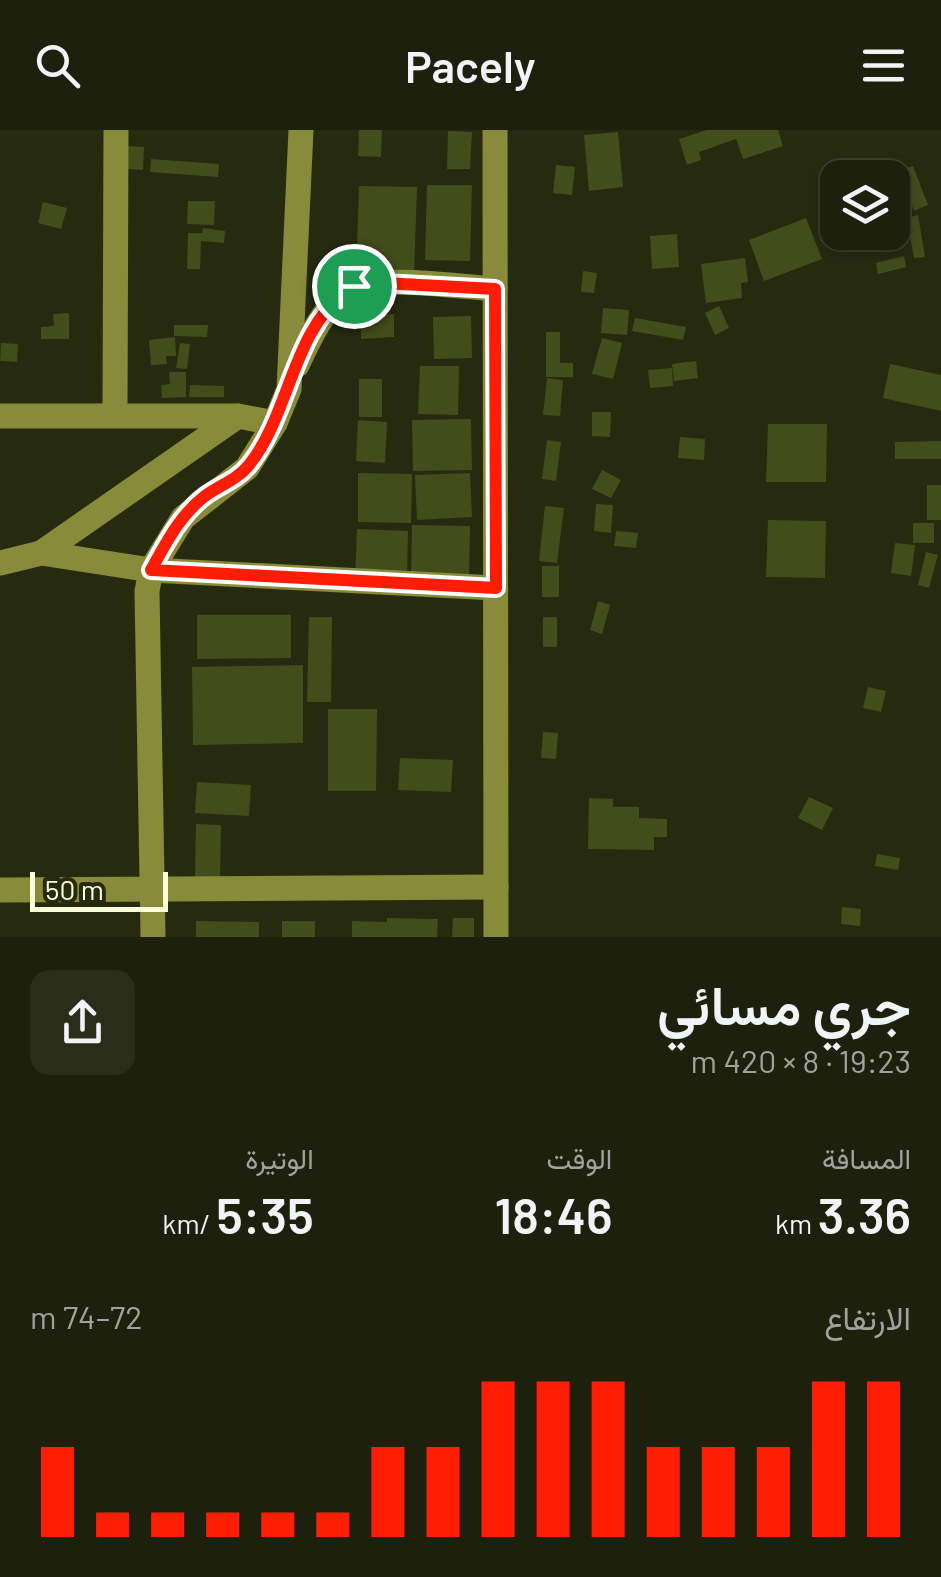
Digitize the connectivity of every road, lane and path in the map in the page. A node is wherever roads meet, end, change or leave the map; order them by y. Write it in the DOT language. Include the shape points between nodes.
graph roads {
  1 [pos="116,130"];
  2 [pos="301,130"];
  3 [pos="495,130"];
  4 [pos="495,289"];
  5 [pos="293,374"];
  6 [pos="115,414"];
  7 [pos="0,416"];
  8 [pos="238,416"];
  9 [pos="275,424"];
  10 [pos="41,554"];
  11 [pos="0,563"];
  12 [pos="151,570"];
  13 [pos="496,588"];
  14 [pos="496,887"];
  15 [pos="0,890"];
  16 [pos="153,892"];
  17 [pos="153,937"];
  18 [pos="496,937"];
  1 -- 6 [label="street"];
  2 -- 5 [label="street"];
  3 -- 4 [label="street"];
  4 -- 5 [label="street" via="354,286 320,322"];
  4 -- 13 [label="street"];
  5 -- 9 [label="street"];
  6 -- 7 [label="street"];
  6 -- 8 [label="street"];
  8 -- 9 [label="street"];
  8 -- 10 [label="street"];
  9 -- 12 [label="street" via="247,468 183,518"];
  10 -- 11 [label="street"];
  10 -- 12 [label="street"];
  12 -- 13 [label="street"];
  12 -- 16 [label="street" via="145,611"];
  13 -- 14 [label="street"];
  14 -- 16 [label="street"];
  14 -- 18 [label="street"];
  15 -- 16 [label="street"];
  16 -- 17 [label="street"];
}
